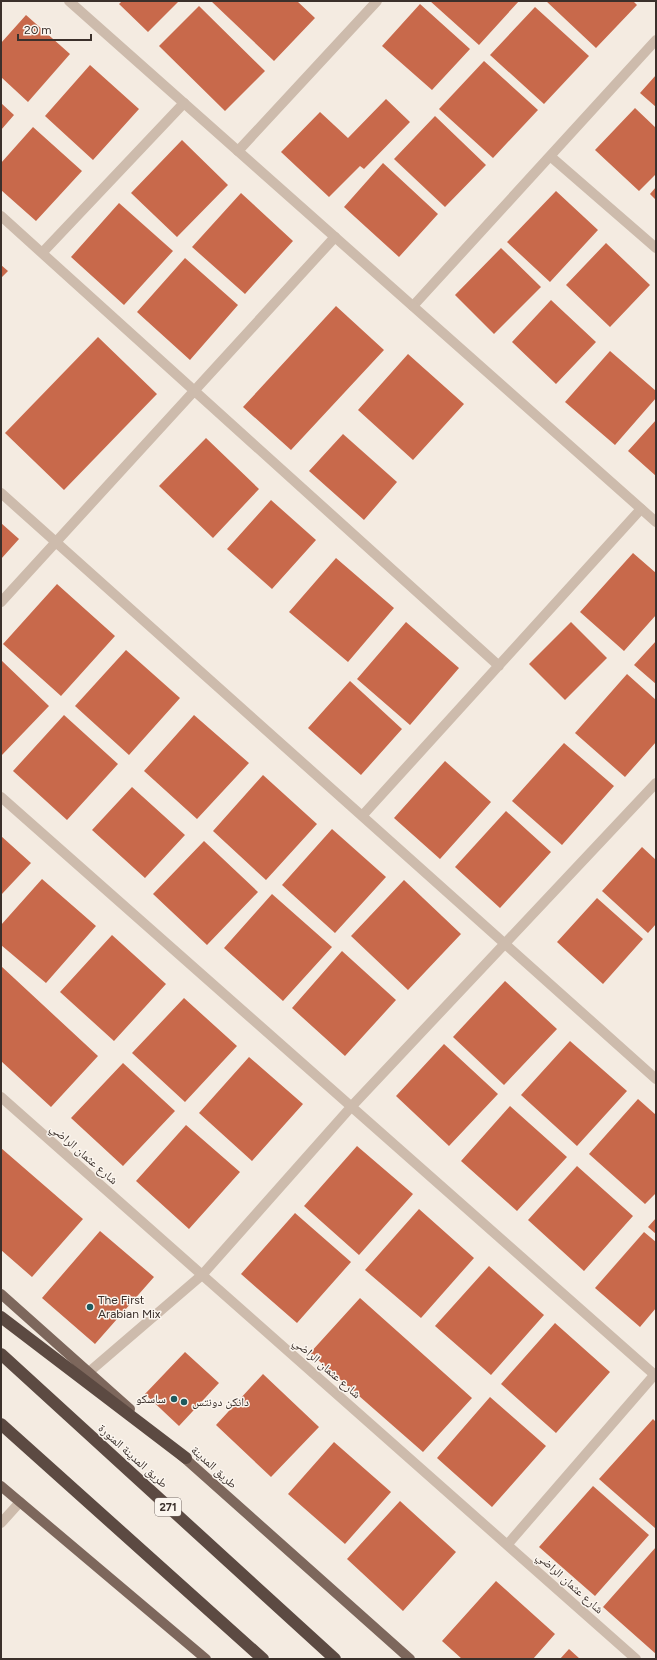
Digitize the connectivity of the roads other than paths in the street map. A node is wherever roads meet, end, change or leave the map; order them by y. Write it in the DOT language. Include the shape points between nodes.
graph roads {
  1 [pos="69,1"];
  2 [pos="377,1"];
  3 [pos="656,40"];
  4 [pos="184,103"];
  5 [pos="238,151"];
  6 [pos="550,156"];
  7 [pos="1,216"];
  8 [pos="335,237"];
  9 [pos="656,248"];
  10 [pos="42,253"];
  11 [pos="412,306"];
  12 [pos="194,391"];
  13 [pos="1,492"];
  14 [pos="641,509"];
  15 [pos="656,522"];
  16 [pos="56,542"];
  17 [pos="1,602"];
  18 [pos="499,666"];
  19 [pos="656,783"];
  20 [pos="1,797"];
  21 [pos="362,816"];
  22 [pos="504,943"];
  23 [pos="656,1080"];
  24 [pos="1,1097"];
  25 [pos="351,1107"];
  26 [pos="202,1275"];
  27 [pos="1,1294"];
  28 [pos="1,1317"];
  29 [pos="1,1354"];
  30 [pos="89,1372"];
  31 [pos="655,1374"];
  32 [pos="1,1424"];
  33 [pos="186,1458"];
  34 [pos="1,1486"];
  35 [pos="20,1502"];
  36 [pos="1,1523"];
  37 [pos="507,1545"];
  38 [pos="206,1659"];
  39 [pos="263,1659"];
  40 [pos="336,1659"];
  41 [pos="410,1659"];
  42 [pos="636,1659"];
  1 -- 4 [label="street"];
  2 -- 5 [label="street"];
  3 -- 6 [label="street"];
  4 -- 5 [label="street"];
  4 -- 10 [label="street"];
  5 -- 8 [label="street"];
  6 -- 9 [label="street"];
  6 -- 11 [label="street"];
  7 -- 10 [label="street"];
  8 -- 11 [label="street"];
  8 -- 12 [label="street"];
  10 -- 12 [label="street"];
  11 -- 14 [label="street"];
  12 -- 16 [label="street"];
  12 -- 18 [label="street"];
  13 -- 16 [label="street"];
  14 -- 15 [label="street"];
  14 -- 18 [label="street"];
  16 -- 17 [label="street"];
  16 -- 21 [label="street"];
  18 -- 21 [label="street"];
  19 -- 22 [label="street"];
  20 -- 25 [label="street"];
  21 -- 22 [label="street"];
  22 -- 23 [label="street"];
  22 -- 25 [label="street"];
  24 -- 26 [label="street, شارع عثمان الراضي"];
  25 -- 26 [label="street"];
  25 -- 31 [label="street"];
  26 -- 30 [label="street"];
  26 -- 37 [label="street, شارع عثمان الراضي"];
  27 -- 30 [label="main road, طريق المدينة"];
  28 -- 33 [label="highway"];
  29 -- 40 [label="highway, طريق المدينة المنورة / 271"];
  30 -- 33 [label="main road, طريق المدينة"];
  31 -- 37 [label="street"];
  32 -- 39 [label="highway"];
  33 -- 41 [label="main road, طريق المدينة"];
  34 -- 35 [label="main road"];
  35 -- 36 [label="street"];
  35 -- 38 [label="main road"];
  37 -- 42 [label="street, شارع عثمان الراضي"];
}
